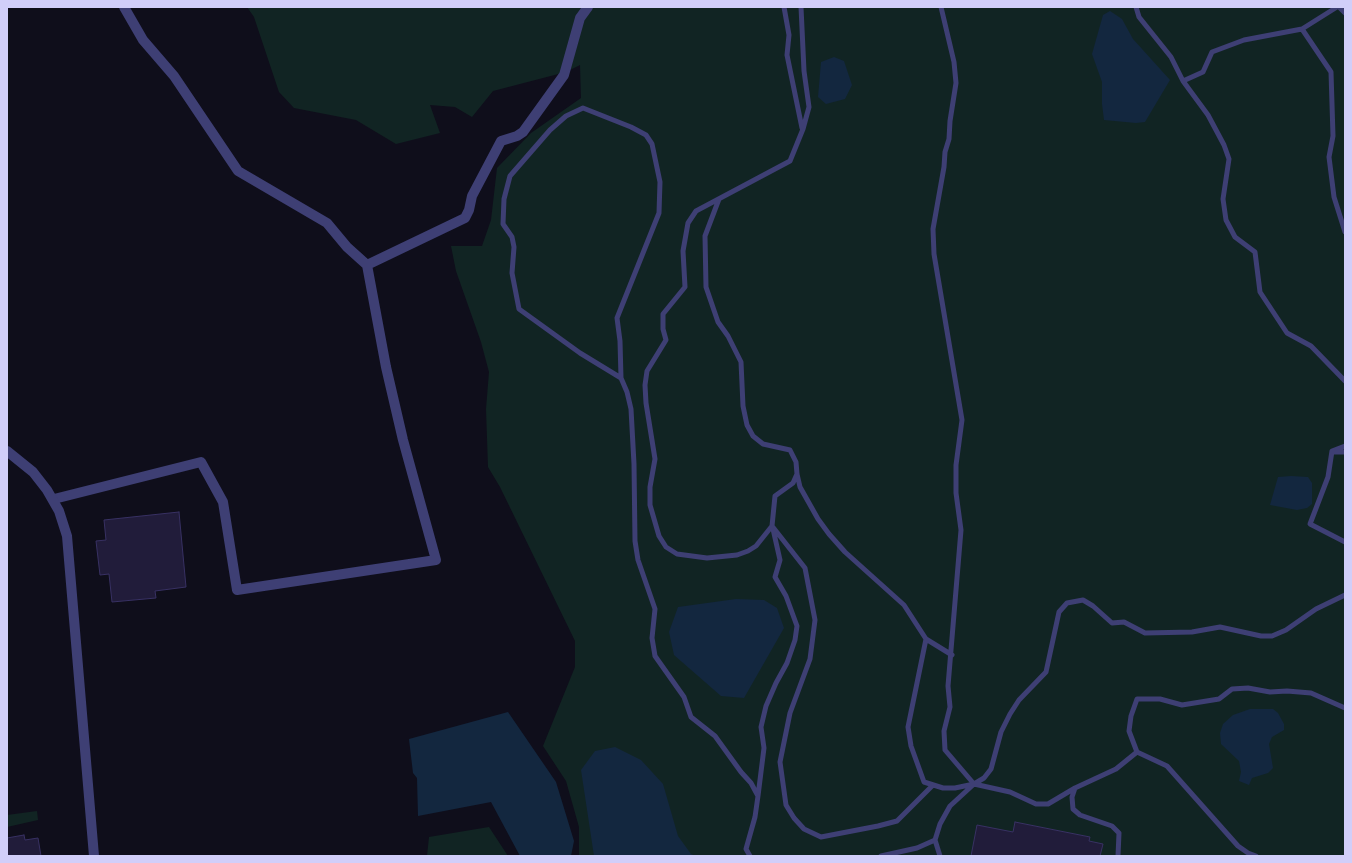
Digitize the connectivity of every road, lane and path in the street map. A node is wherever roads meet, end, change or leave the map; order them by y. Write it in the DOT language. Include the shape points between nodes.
graph roads {
  1 [pos="124,7"];
  2 [pos="588,7"];
  3 [pos="784,7"];
  4 [pos="801,7"];
  5 [pos="941,7"];
  6 [pos="1136,7"];
  7 [pos="1338,7"];
  8 [pos="1345,13"];
  9 [pos="1302,29"];
  10 [pos="1184,81"];
  11 [pos="803,129"];
  12 [pos="719,198"];
  13 [pos="1345,232"];
  14 [pos="367,265"];
  15 [pos="621,378"];
  16 [pos="1345,381"];
  17 [pos="1345,446"];
  18 [pos="7,451"];
  19 [pos="1332,451"];
  20 [pos="1345,452"];
  21 [pos="797,474"];
  22 [pos="54,499"];
  23 [pos="772,526"];
  24 [pos="1345,542"];
  25 [pos="1345,595"];
  26 [pos="926,639"];
  27 [pos="952,655"];
  28 [pos="1345,708"];
  29 [pos="1137,752"];
  30 [pos="974,784"];
  31 [pos="933,785"];
  32 [pos="1074,788"];
  33 [pos="758,796"];
  34 [pos="935,840"];
  35 [pos="94,856"];
  36 [pos="750,856"];
  37 [pos="881,856"];
  38 [pos="940,856"];
  39 [pos="1118,856"];
  40 [pos="1256,856"];
  1 -- 14 [label="street" via="143,40 174,76 238,171 327,223 347,247"];
  2 -- 14 [label="street" via="580,18 566,69 559,83 523,132 501,141 472,196 465,218"];
  3 -- 11 [label="lane" via="789,35 787,56"];
  4 -- 11 [label="lane" via="804,71 809,107"];
  5 -- 27 [label="lane" via="954,62 956,83 933,229 934,254 962,420 956,465 956,492 961,530"];
  6 -- 10 [label="lane" via="1139,17 1171,57"];
  7 -- 8 [label="lane"];
  7 -- 9 [label="lane"];
  9 -- 10 [label="lane" via="1230,44 1212,52 1203,72"];
  9 -- 13 [label="lane" via="1331,72 1333,136 1329,157 1334,197"];
  10 -- 16 [label="lane" via="1208,114 1229,158 1223,199 1226,220 1235,237 1255,252 1260,292 1286,333 1311,346"];
  11 -- 12 [label="lane" via="790,161"];
  12 -- 21 [label="lane" via="705,236 708,293 718,322 741,362 747,425 753,436 763,444 790,450 796,462"];
  12 -- 23 [label="lane" via="696,211 688,223 683,251 685,287 662,314 666,340 647,371 646,403 655,459 650,505 659,536 666,547 677,554 707,558 737,555 756,546"];
  14 -- 22 [label="street" via="403,440 436,560 237,590 223,502 201,462"];
  15 -- 15 [label="lane" via="586,357 519,309 512,273 512,237 503,224 504,199 510,176 550,130 566,116 583,108 646,135 652,144 660,182 659,213 617,318"];
  15 -- 33 [label="lane" via="631,409 634,523 638,560 655,609 652,638 655,656 684,697 691,717 715,736"];
  17 -- 19 [label="lane"];
  18 -- 22 [label="street" via="33,472"];
  19 -- 20 [label="lane"];
  19 -- 24 [label="lane" via="1328,477 1310,524"];
  21 -- 23 [label="lane" via="793,483 774,496"];
  21 -- 26 [label="lane" via="800,487 829,534 845,552 904,605"];
  22 -- 35 [label="street" via="63,522 69,552"];
  23 -- 31 [label="lane" via="805,568 815,620 810,660 790,713 780,762 786,805 794,818 804,829 821,837 878,826 897,821"];
  23 -- 33 [label="lane" via="780,560 775,577 786,596 797,626 787,663 766,706 761,727 764,748"];
  25 -- 30 [label="lane" via="1316,608 1286,630 1272,636 1220,627 1192,632 1145,633 1124,622 1112,623 1083,600 1067,603 1059,612 1046,672 1019,700 1001,732 991,769 984,778"];
  26 -- 27 [label="lane"];
  26 -- 31 [label="lane" via="908,727 911,746 924,782"];
  27 -- 30 [label="lane" via="948,686 950,707 944,731 945,750"];
  28 -- 29 [label="lane" via="1311,694 1248,688 1232,689 1219,699 1182,705 1160,699 1138,699 1131,716 1129,731"];
  29 -- 32 [label="lane" via="1116,769"];
  29 -- 40 [label="lane" via="1167,766 1238,846"];
  30 -- 31 [label="lane" via="944,788"];
  30 -- 32 [label="lane" via="1010,792 1036,804 1048,804"];
  30 -- 34 [label="lane" via="950,806"];
  32 -- 39 [label="lane" via="1072,809 1080,815 1112,826 1119,833"];
  33 -- 36 [label="lane" via="746,849"];
  34 -- 37 [label="lane" via="917,848"];
  34 -- 38 [label="lane"];
}
